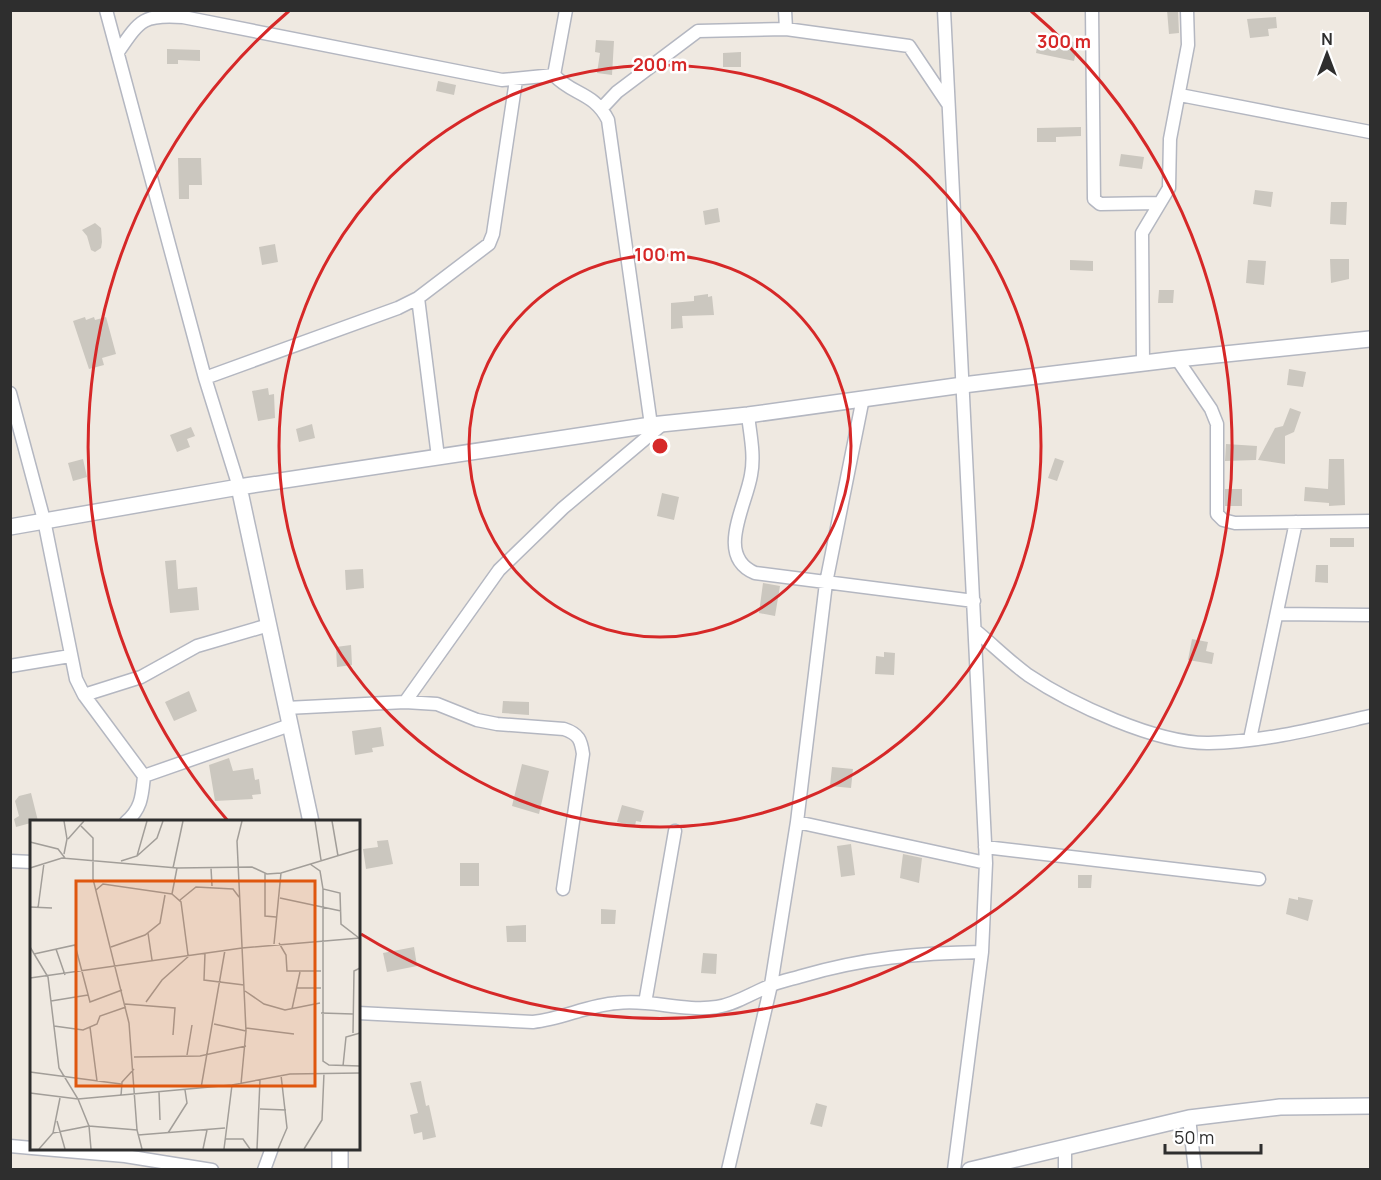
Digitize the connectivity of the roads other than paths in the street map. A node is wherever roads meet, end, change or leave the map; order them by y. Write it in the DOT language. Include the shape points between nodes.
graph roads {
  1 [pos="106,10"];
  2 [pos="566,10"];
  3 [pos="785,10"];
  4 [pos="944,10"];
  5 [pos="1092,10"];
  6 [pos="1188,10"];
  7 [pos="786,29"];
  8 [pos="118,52"];
  9 [pos="554,75"];
  10 [pos="516,80"];
  11 [pos="1180,95"];
  12 [pos="950,107"];
  13 [pos="602,108"];
  14 [pos="1371,132"];
  15 [pos="1159,203"];
  16 [pos="418,298"];
  17 [pos="1371,339"];
  18 [pos="1177,359"];
  19 [pos="1143,363"];
  20 [pos="205,378"];
  21 [pos="963,385"];
  22 [pos="10,393"];
  23 [pos="862,398"];
  24 [pos="748,415"];
  25 [pos="657,424"];
  26 [pos="438,457"];
  27 [pos="239,487"];
  28 [pos="44,520"];
  29 [pos="1371,521"];
  30 [pos="1296,522"];
  31 [pos="10,527"];
  32 [pos="826,583"];
  33 [pos="974,601"];
  34 [pos="1277,614"];
  35 [pos="1371,615"];
  36 [pos="268,625"];
  37 [pos="976,631"];
  38 [pos="70,656"];
  39 [pos="10,666"];
  40 [pos="84,695"];
  41 [pos="405,702"];
  42 [pos="286,708"];
  43 [pos="1371,716"];
  44 [pos="290,725"];
  45 [pos="1250,739"];
  46 [pos="144,776"];
  47 [pos="128,820"];
  48 [pos="311,820"];
  49 [pos="797,822"];
  50 [pos="675,831"];
  51 [pos="985,847"];
  52 [pos="10,861"];
  53 [pos="30,862"];
  54 [pos="986,863"];
  55 [pos="1259,879"];
  56 [pos="563,889"];
  57 [pos="982,952"];
  58 [pos="771,986"];
  59 [pos="645,1003"];
  60 [pos="360,1013"];
  61 [pos="1371,1106"];
  62 [pos="1189,1118"];
  63 [pos="10,1146"];
  64 [pos="30,1148"];
  65 [pos="1065,1149"];
  66 [pos="78,1150"];
  67 [pos="272,1150"];
  68 [pos="340,1150"];
  69 [pos="124,1152"];
  70 [pos="212,1170"];
  71 [pos="264,1170"];
  72 [pos="340,1170"];
  73 [pos="728,1170"];
  74 [pos="954,1170"];
  75 [pos="970,1170"];
  76 [pos="1065,1170"];
  77 [pos="1195,1170"];
  1 -- 8 [label="street"];
  2 -- 9 [label="street"];
  3 -- 7 [label="street"];
  4 -- 12 [label="street"];
  5 -- 15 [label="street" via="1094,199 1100,204"];
  6 -- 11 [label="street" via="1188,45"];
  7 -- 12 [label="street" via="909,46"];
  7 -- 13 [label="street" via="693,32 616,92"];
  8 -- 10 [label="street" via="138,22 160,15"];
  8 -- 20 [label="street"];
  9 -- 10 [label="street"];
  9 -- 13 [label="street"];
  10 -- 16 [label="street" via="489,244"];
  11 -- 14 [label="street"];
  11 -- 15 [label="street" via="1170,139 1169,188"];
  12 -- 21 [label="street"];
  13 -- 25 [label="street" via="612,136"];
  15 -- 19 [label="street" via="1142,232"];
  16 -- 20 [label="street"];
  16 -- 26 [label="street"];
  17 -- 18 [label="street"];
  18 -- 19 [label="street"];
  18 -- 30 [label="street" via="1217,424 1217,514 1235,523"];
  19 -- 21 [label="street"];
  20 -- 27 [label="street"];
  21 -- 23 [label="street"];
  21 -- 33 [label="street"];
  22 -- 28 [label="street"];
  23 -- 24 [label="street"];
  23 -- 32 [label="street"];
  24 -- 25 [label="street"];
  24 -- 32 [label="street" via="751,475 736,533 736,560 754,573"];
  25 -- 26 [label="street"];
  25 -- 41 [label="street" via="499,570"];
  26 -- 27 [label="street"];
  27 -- 28 [label="street"];
  27 -- 36 [label="street"];
  28 -- 31 [label="street"];
  28 -- 38 [label="street"];
  29 -- 30 [label="street"];
  30 -- 34 [label="street"];
  32 -- 33 [label="street"];
  32 -- 49 [label="street"];
  33 -- 37 [label="street"];
  34 -- 35 [label="street"];
  34 -- 45 [label="street"];
  36 -- 40 [label="street" via="197,646 141,677"];
  36 -- 42 [label="street"];
  37 -- 45 [label="street" via="1028,675 1090,710 1147,732 1207,743"];
  37 -- 51 [label="street"];
  38 -- 39 [label="street"];
  38 -- 40 [label="street"];
  40 -- 46 [label="street"];
  41 -- 42 [label="street"];
  41 -- 56 [label="street" via="437,704 497,724 575,733 583,754"];
  42 -- 44 [label="street"];
  43 -- 45 [label="street" via="1293,734"];
  44 -- 46 [label="street"];
  44 -- 48 [label="street"];
  46 -- 47 [label="street" via="142,801"];
  49 -- 54 [label="street"];
  49 -- 58 [label="street"];
  50 -- 59 [label="street"];
  51 -- 54 [label="street"];
  51 -- 55 [label="street"];
  52 -- 53 [label="street"];
  54 -- 57 [label="street"];
  57 -- 58 [label="street" via="915,953 848,963"];
  57 -- 74 [label="street"];
  58 -- 59 [label="street" via="718,1006"];
  58 -- 73 [label="street"];
  59 -- 60 [label="street" via="616,1003 533,1022"];
  61 -- 62 [label="street" via="1280,1107"];
  62 -- 65 [label="street"];
  62 -- 77 [label="street"];
  63 -- 64 [label="street"];
  65 -- 75 [label="street"];
  65 -- 76 [label="street"];
  66 -- 69 [label="street"];
  67 -- 71 [label="street"];
  68 -- 72 [label="street"];
  69 -- 70 [label="street"];
}
